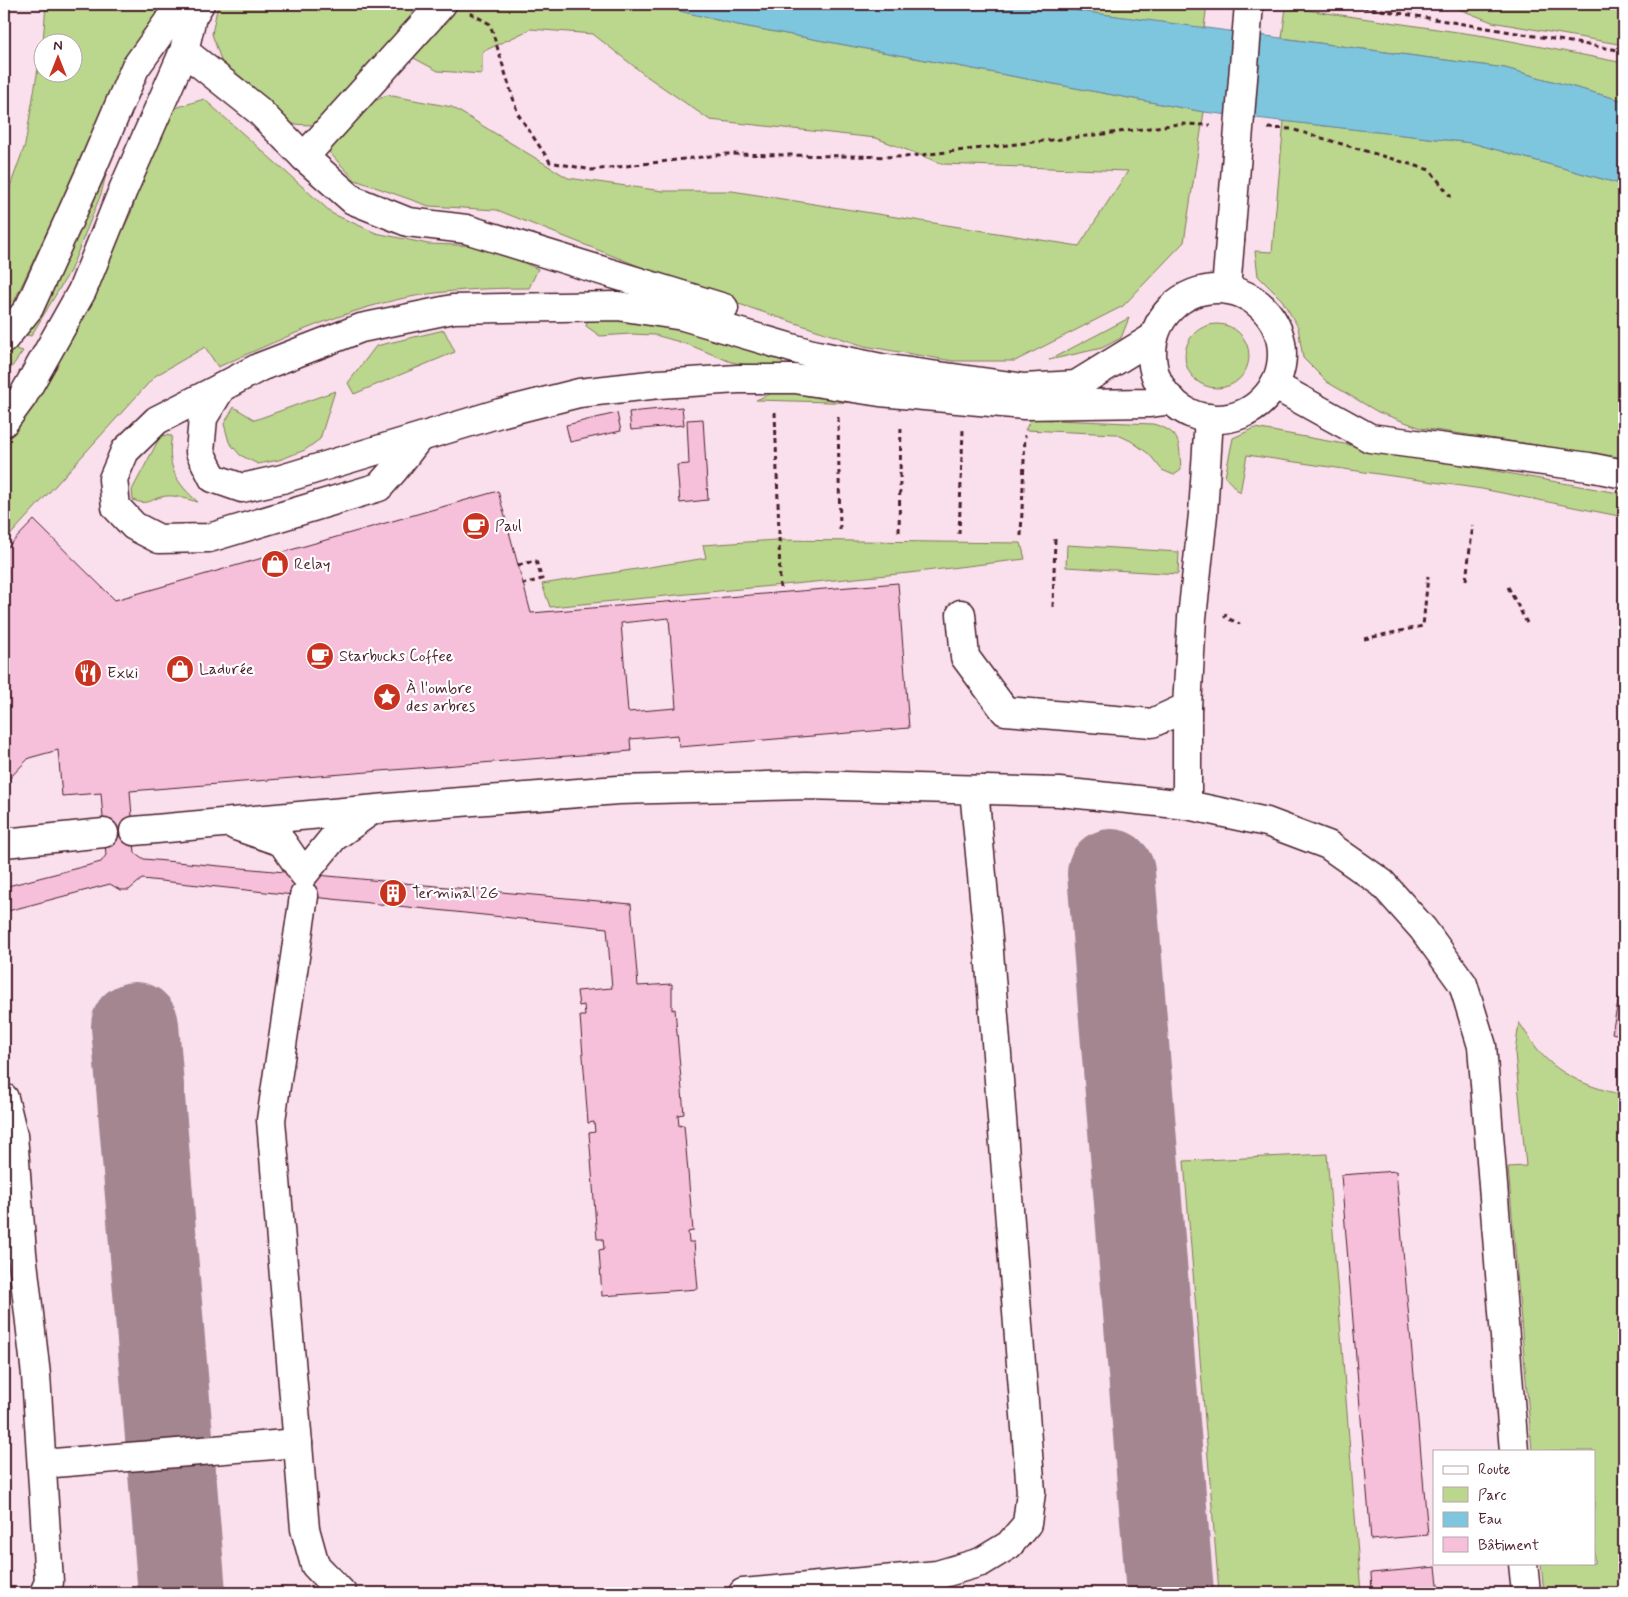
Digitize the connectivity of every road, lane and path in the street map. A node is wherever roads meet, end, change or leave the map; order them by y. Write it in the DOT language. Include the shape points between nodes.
graph roads {
  1 [pos="181,4"];
  2 [pos="200,4"];
  3 [pos="1249,4"];
  4 [pos="1345,4"];
  5 [pos="454,8"];
  6 [pos="184,51"];
  7 [pos="1624,51"];
  8 [pos="1216,126"];
  9 [pos="1263,128"];
  10 [pos="304,157"];
  11 [pos="1451,197"];
  12 [pos="1226,289"];
  13 [pos="1154,337"];
  14 [pos="4,338"];
  15 [pos="812,354"];
  16 [pos="1274,385"];
  17 [pos="222,387"];
  18 [pos="1172,400"];
  19 [pos="1024,405"];
  20 [pos="775,412"];
  21 [pos="838,412"];
  22 [pos="1209,418"];
  23 [pos="901,420"];
  24 [pos="4,422"];
  25 [pos="964,423"];
  26 [pos="418,439"];
  27 [pos="1624,474"];
  28 [pos="1473,525"];
  29 [pos="840,531"];
  30 [pos="899,532"];
  31 [pos="959,534"];
  32 [pos="1021,536"];
  33 [pos="1055,538"];
  34 [pos="518,565"];
  35 [pos="1428,576"];
  36 [pos="1466,580"];
  37 [pos="523,584"];
  38 [pos="1508,587"];
  39 [pos="780,592"];
  40 [pos="1053,607"];
  41 [pos="1226,608"];
  42 [pos="961,614"];
  43 [pos="1527,623"];
  44 [pos="1240,624"];
  45 [pos="1364,639"];
  46 [pos="1186,707"];
  47 [pos="974,790"];
  48 [pos="1187,805"];
  49 [pos="373,810"];
  50 [pos="225,823"];
  51 [pos="134,831"];
  52 [pos="104,834"];
  53 [pos="4,842"];
  54 [pos="304,885"];
  55 [pos="1624,1047"];
  56 [pos="1623,1054"];
  57 [pos="4,1098"];
  58 [pos="298,1443"];
  59 [pos="1514,1450"];
  60 [pos="42,1464"];
  61 [pos="1523,1564"];
  62 [pos="44,1593"];
  63 [pos="342,1593"];
  64 [pos="743,1593"];
  65 [pos="1526,1593"];
  1 -- 14 [label="street" via="135,68 29,308"];
  2 -- 6 [label="street" via="192,17"];
  3 -- 12 [label="street, bridge"];
  4 -- 7 [label="path"];
  5 -- 8 [label="path" via="490,24 518,114 550,162 592,170 726,154 904,156 1179,124"];
  5 -- 10 [label="street"];
  6 -- 10 [label="street" via="258,110"];
  6 -- 24 [label="street" via="82,291 23,396"];
  9 -- 11 [label="path" via="1291,129 1430,170"];
  10 -- 15 [label="street" via="353,200 408,222 466,229 724,308"];
  12 -- 13 [label="street" via="1189,295 1162,320"];
  12 -- 16 [label="street" via="1246,296 1263,308 1276,324 1282,345 1281,366"];
  13 -- 15 [label="street" via="1076,385 1024,388 881,368"];
  13 -- 18 [label="street" via="1154,371"];
  15 -- 17 [label="street" via="683,316 618,306 453,309 361,328 260,367"];
  16 -- 22 [label="street" via="1262,401 1246,412 1228,418"];
  16 -- 27 [label="street" via="1370,438"];
  17 -- 26 [label="street" via="203,418 200,452 213,478 242,488"];
  17 -- 26 [label="street" via="158,420 125,451 113,479 116,507 134,526 158,539 209,538 378,487"];
  18 -- 19 [label="street"];
  18 -- 22 [label="street" via="1189,412"];
  19 -- 26 [label="street" via="880,392 795,379 679,382 578,393"];
  19 -- 32 [label="path"];
  20 -- 39 [label="path"];
  21 -- 29 [label="path"];
  22 -- 46 [label="street"];
  23 -- 30 [label="path"];
  25 -- 31 [label="path"];
  28 -- 36 [label="path"];
  33 -- 40 [label="path"];
  34 -- 37 [label="path" via="536,561 542,579"];
  35 -- 45 [label="path" via="1423,626"];
  38 -- 43 [label="path"];
  41 -- 44 [label="path" via="1225,617"];
  42 -- 46 [label="street" via="965,657 1005,711 1152,723"];
  46 -- 48 [label="street"];
  47 -- 48 [label="street" via="1059,792"];
  47 -- 49 [label="street" via="808,785 618,790"];
  47 -- 64 [label="street" via="1030,1473 1027,1524 1009,1544 982,1562 936,1576"];
  48 -- 59 [label="street" via="1268,822 1328,845 1382,883 1423,929 1462,984 1482,1046"];
  49 -- 50 [label="street"];
  49 -- 54 [label="street" via="334,837"];
  50 -- 51 [label="street"];
  50 -- 54 [label="street" via="282,842"];
  52 -- 53 [label="street"];
  54 -- 58 [label="street" via="271,1120"];
  55 -- 56 [label="path"];
  57 -- 60 [label="street" via="14,1145"];
  58 -- 60 [label="street"];
  58 -- 63 [label="street" via="305,1529 315,1565"];
  60 -- 62 [label="street" via="49,1582"];
  61 -- 65 [label="street"];
}
